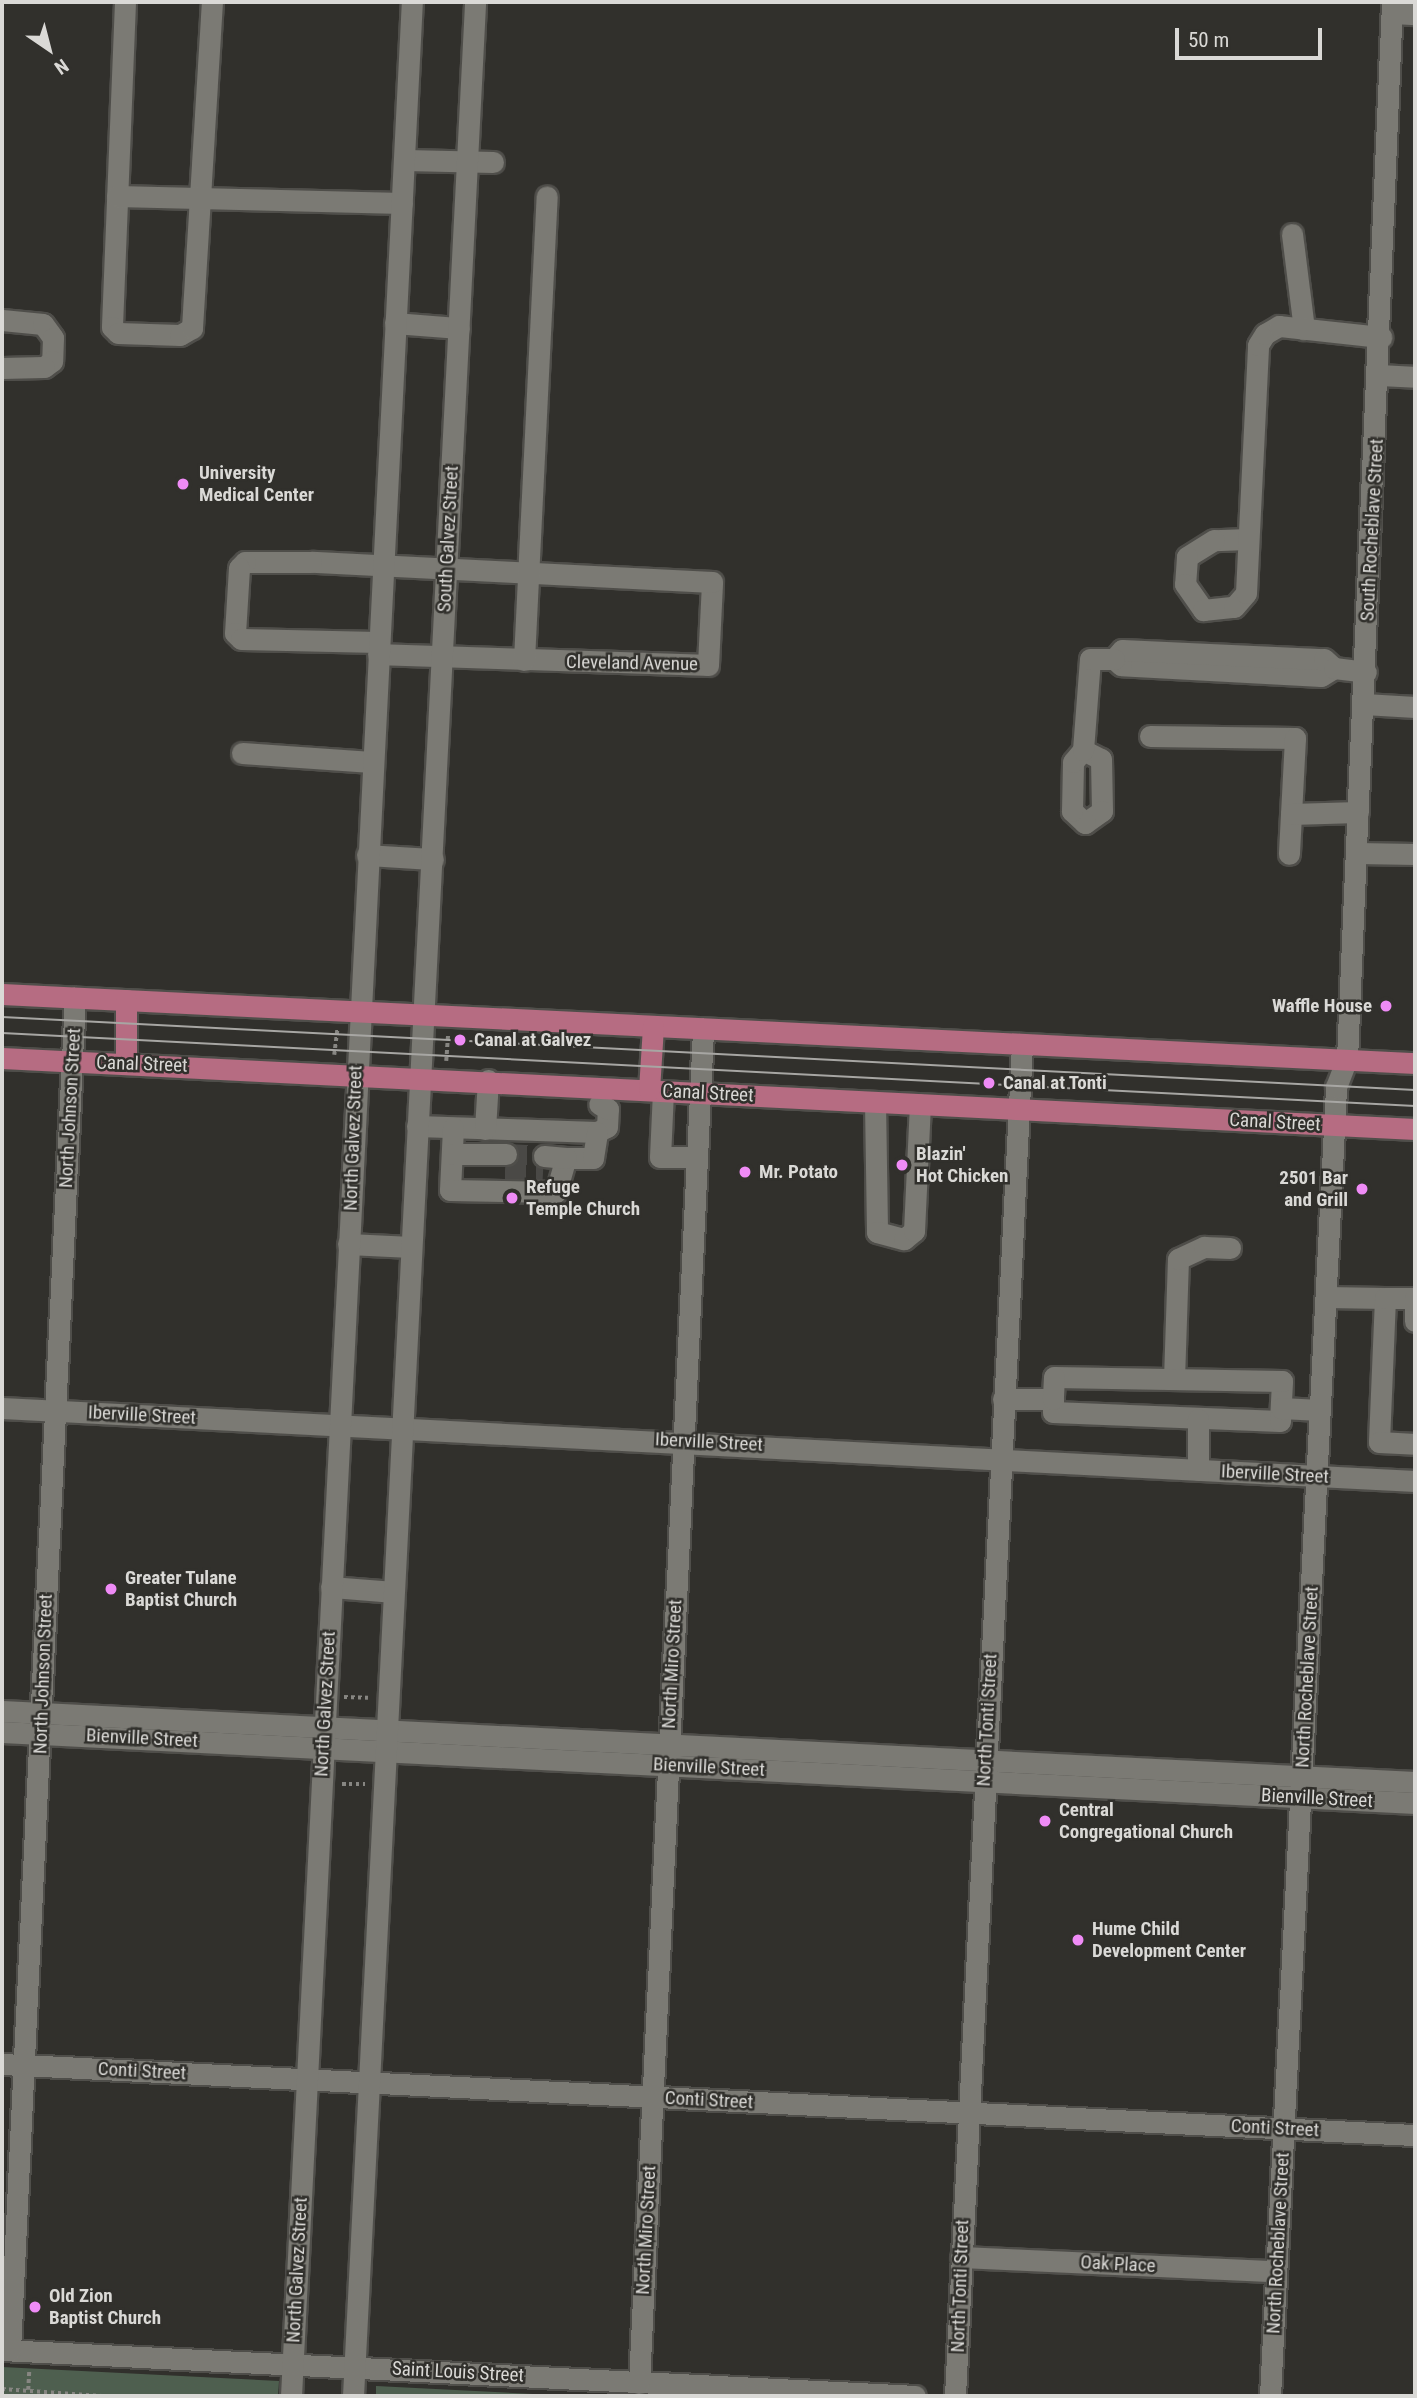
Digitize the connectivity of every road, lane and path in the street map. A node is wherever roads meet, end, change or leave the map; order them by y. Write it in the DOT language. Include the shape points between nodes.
graph roads {
  1 [pos="125,2"];
  2 [pos="212,2"];
  3 [pos="412,2"];
  4 [pos="475,2"];
  5 [pos="1401,9"];
  6 [pos="405,160"];
  7 [pos="468,162"];
  8 [pos="493,162"];
  9 [pos="200,196"];
  10 [pos="117,197"];
  11 [pos="547,197"];
  12 [pos="402,204"];
  13 [pos="1292,234"];
  14 [pos="2,320"];
  15 [pos="395,323"];
  16 [pos="459,328"];
  17 [pos="1304,329"];
  18 [pos="1381,337"];
  19 [pos="2,368"];
  20 [pos="1380,375"];
  21 [pos="1415,377"];
  22 [pos="1248,539"];
  23 [pos="382,565"];
  24 [pos="447,569"];
  25 [pos="529,573"];
  26 [pos="378,648"];
  27 [pos="443,659"];
  28 [pos="524,660"];
  29 [pos="1366,671"];
  30 [pos="1364,704"];
  31 [pos="1415,707"];
  32 [pos="1150,736"];
  33 [pos="1083,750"];
  34 [pos="242,753"];
  35 [pos="372,762"];
  36 [pos="1358,813"];
  37 [pos="1291,814"];
  38 [pos="1357,853"];
  39 [pos="1289,854"];
  40 [pos="1415,854"];
  41 [pos="368,855"];
  42 [pos="433,859"];
  43 [pos="2,994"];
  44 [pos="75,998"];
  45 [pos="126,1000"];
  46 [pos="359,1012"];
  47 [pos="424,1015"];
  48 [pos="653,1026"];
  49 [pos="337,1029"];
  50 [pos="703,1029"];
  51 [pos="448,1032"];
  52 [pos="1022,1044"];
  53 [pos="2,1058"];
  54 [pos="334,1058"];
  55 [pos="1347,1059"];
  56 [pos="73,1061"];
  57 [pos="126,1063"];
  58 [pos="1415,1063"];
  59 [pos="445,1064"];
  60 [pos="356,1073"];
  61 [pos="419,1076"];
  62 [pos="488,1080"];
  63 [pos="656,1090"];
  64 [pos="699,1093"];
  65 [pos="600,1096"];
  66 [pos="875,1102"];
  67 [pos="920,1104"];
  68 [pos="1018,1109"];
  69 [pos="1334,1125"];
  70 [pos="417,1126"];
  71 [pos="453,1128"];
  72 [pos="485,1129"];
  73 [pos="1415,1129"];
  74 [pos="597,1132"];
  75 [pos="453,1154"];
  76 [pos="501,1154"];
  77 [pos="544,1156"];
  78 [pos="696,1157"];
  79 [pos="566,1158"];
  80 [pos="414,1190"];
  81 [pos="450,1190"];
  82 [pos="348,1244"];
  83 [pos="411,1247"];
  84 [pos="1230,1248"];
  85 [pos="1326,1297"];
  86 [pos="1385,1298"];
  87 [pos="1415,1321"];
  88 [pos="1174,1379"];
  89 [pos="1003,1399"];
  90 [pos="1053,1399"];
  91 [pos="2,1408"];
  92 [pos="1280,1408"];
  93 [pos="54,1410"];
  94 [pos="1320,1410"];
  95 [pos="1198,1419"];
  96 [pos="339,1425"];
  97 [pos="402,1427"];
  98 [pos="683,1440"];
  99 [pos="1415,1444"];
  100 [pos="1000,1460"];
  101 [pos="1198,1470"];
  102 [pos="1317,1476"];
  103 [pos="1415,1481"];
  104 [pos="331,1587"];
  105 [pos="393,1592"];
  106 [pos="339,1697"];
  107 [pos="382,1698"];
  108 [pos="2,1712"];
  109 [pos="41,1723"];
  110 [pos="2,1732"];
  111 [pos="323,1737"];
  112 [pos="385,1741"];
  113 [pos="668,1755"];
  114 [pos="984,1771"];
  115 [pos="1415,1782"];
  116 [pos="337,1784"];
  117 [pos="378,1784"];
  118 [pos="1301,1787"];
  119 [pos="1415,1803"];
  120 [pos="2,2064"];
  121 [pos="24,2065"];
  122 [pos="306,2079"];
  123 [pos="369,2082"];
  124 [pos="652,2096"];
  125 [pos="967,2113"];
  126 [pos="1284,2128"];
  127 [pos="1415,2136"];
  128 [pos="961,2257"];
  129 [pos="1275,2271"];
  130 [pos="6,2350"];
  131 [pos="292,2363"];
  132 [pos="355,2366"];
  133 [pos="639,2382"];
  134 [pos="2,2389"];
  135 [pos="102,2396"];
  136 [pos="291,2396"];
  137 [pos="353,2396"];
  138 [pos="915,2396"];
  139 [pos="956,2396"];
  140 [pos="1270,2396"];
  1 -- 10 [label="street"];
  2 -- 9 [label="street"];
  3 -- 6 [label="street"];
  4 -- 7 [label="street, South Galvez Street"];
  5 -- 18 [label="street, South Rocheblave Street"];
  6 -- 7 [label="street"];
  6 -- 12 [label="street"];
  7 -- 8 [label="street"];
  7 -- 16 [label="street, South Galvez Street"];
  9 -- 10 [label="street"];
  9 -- 10 [label="street" via="192,328 180,335 118,333 112,327"];
  9 -- 12 [label="street"];
  11 -- 25 [label="street"];
  12 -- 15 [label="street"];
  13 -- 17 [label="street"];
  14 -- 19 [label="street" via="43,324 53,338 52,361 44,367"];
  15 -- 16 [label="street"];
  15 -- 23 [label="street"];
  16 -- 24 [label="street, South Galvez Street"];
  17 -- 18 [label="street"];
  17 -- 22 [label="street" via="1279,326 1258,345"];
  18 -- 20 [label="street, South Rocheblave Street"];
  20 -- 21 [label="street"];
  20 -- 29 [label="street, South Rocheblave Street"];
  23 -- 24 [label="street, Cleveland Avenue"];
  23 -- 26 [label="street"];
  23 -- 26 [label="street, Cleveland Avenue" via="245,562 239,568 235,633 241,639"];
  24 -- 25 [label="street, Cleveland Avenue"];
  24 -- 27 [label="street, South Galvez Street"];
  25 -- 28 [label="street"];
  25 -- 28 [label="street, Cleveland Avenue" via="712,582 708,665"];
  26 -- 27 [label="street, Cleveland Avenue"];
  26 -- 35 [label="street"];
  27 -- 28 [label="street, Cleveland Avenue"];
  27 -- 42 [label="street, South Galvez Street"];
  29 -- 30 [label="street, South Rocheblave Street"];
  29 -- 33 [label="street" via="1334,668 1324,659 1122,650 1114,659 1090,659"];
  30 -- 31 [label="street"];
  30 -- 36 [label="street, South Rocheblave Street"];
  32 -- 37 [label="street" via="1295,738"];
  34 -- 35 [label="street"];
  35 -- 41 [label="street"];
  36 -- 37 [label="street"];
  36 -- 38 [label="street, South Rocheblave Street"];
  37 -- 39 [label="street"];
  38 -- 40 [label="street"];
  38 -- 55 [label="street, South Rocheblave Street"];
  41 -- 42 [label="street"];
  41 -- 46 [label="street"];
  42 -- 47 [label="street, South Galvez Street"];
  43 -- 44 [label="main road"];
  44 -- 45 [label="main road"];
  44 -- 56 [label="street, North Johnson Street"];
  45 -- 46 [label="main road"];
  45 -- 57 [label="main road"];
  46 -- 47 [label="main road"];
  46 -- 60 [label="street, North Galvez Street"];
  47 -- 48 [label="main road"];
  47 -- 61 [label="street, South Galvez Street"];
  48 -- 50 [label="main road"];
  48 -- 63 [label="main road"];
  49 -- 54 [label="path"];
  50 -- 52 [label="main road"];
  50 -- 64 [label="street, North Miro Street"];
  51 -- 59 [label="path"];
  52 -- 55 [label="main road"];
  52 -- 68 [label="street, North Tonti Street"];
  53 -- 56 [label="main road, Canal Street"];
  55 -- 58 [label="main road"];
  55 -- 69 [label="street, South Rocheblave Street" via="1336,1087"];
  56 -- 57 [label="main road, Canal Street"];
  56 -- 93 [label="street, North Johnson Street"];
  57 -- 60 [label="main road, Canal Street"];
  60 -- 61 [label="main road, Canal Street"];
  60 -- 82 [label="street, North Galvez Street"];
  61 -- 62 [label="main road, Canal Street"];
  61 -- 70 [label="street"];
  62 -- 65 [label="main road, Canal Street"];
  62 -- 72 [label="street"];
  63 -- 64 [label="main road, Canal Street"];
  63 -- 65 [label="main road, Canal Street"];
  63 -- 78 [label="street" via="660,1157"];
  64 -- 66 [label="main road, Canal Street"];
  64 -- 78 [label="street, North Miro Street"];
  65 -- 74 [label="street" via="588,1109 587,1127"];
  66 -- 67 [label="main road, Canal Street"];
  66 -- 67 [label="street" via="877,1232 904,1239 914,1231"];
  67 -- 68 [label="main road, Canal Street"];
  68 -- 69 [label="main road, Canal Street"];
  68 -- 89 [label="street, North Tonti Street"];
  69 -- 73 [label="main road, Canal Street"];
  69 -- 85 [label="street, North Rocheblave Street"];
  70 -- 71 [label="street"];
  70 -- 80 [label="street"];
  71 -- 72 [label="street"];
  71 -- 75 [label="street"];
  72 -- 74 [label="street"];
  74 -- 79 [label="street" via="593,1158"];
  75 -- 76 [label="street"];
  75 -- 81 [label="street"];
  77 -- 79 [label="street"];
  78 -- 98 [label="street, North Miro Street"];
  79 -- 81 [label="street" via="556,1192"];
  80 -- 81 [label="street"];
  80 -- 83 [label="street"];
  82 -- 83 [label="street"];
  82 -- 96 [label="street, North Galvez Street"];
  83 -- 97 [label="street"];
  84 -- 88 [label="street" via="1205,1247 1178,1259"];
  85 -- 86 [label="street"];
  85 -- 94 [label="street, North Rocheblave Street"];
  86 -- 87 [label="street" via="1415,1298"];
  86 -- 99 [label="street" via="1379,1442"];
  88 -- 90 [label="street" via="1054,1377"];
  88 -- 92 [label="street" via="1282,1381"];
  89 -- 90 [label="street"];
  89 -- 100 [label="street, North Tonti Street"];
  90 -- 95 [label="street" via="1053,1412"];
  91 -- 93 [label="street, Iberville Street"];
  92 -- 94 [label="street"];
  92 -- 95 [label="street" via="1280,1421"];
  93 -- 96 [label="street, Iberville Street"];
  93 -- 109 [label="street, North Johnson Street"];
  94 -- 102 [label="street, North Rocheblave Street"];
  95 -- 101 [label="street"];
  96 -- 97 [label="street, Iberville Street"];
  96 -- 104 [label="street, North Galvez Street"];
  97 -- 98 [label="street, Iberville Street"];
  97 -- 105 [label="street"];
  98 -- 100 [label="street, Iberville Street"];
  98 -- 113 [label="street, North Miro Street"];
  100 -- 101 [label="street, Iberville Street"];
  100 -- 114 [label="street, North Tonti Street"];
  101 -- 102 [label="street, Iberville Street"];
  102 -- 103 [label="street, Iberville Street"];
  102 -- 118 [label="street, North Rocheblave Street"];
  104 -- 105 [label="street"];
  104 -- 111 [label="street, North Galvez Street"];
  105 -- 112 [label="street"];
  106 -- 107 [label="path"];
  108 -- 109 [label="street, Bienville Street"];
  109 -- 110 [label="street, Bienville Street"];
  109 -- 111 [label="street, Bienville Street"];
  109 -- 121 [label="street, North Johnson Street"];
  111 -- 112 [label="street, Bienville Street"];
  111 -- 122 [label="street, North Galvez Street"];
  112 -- 113 [label="street, Bienville Street"];
  112 -- 123 [label="street"];
  113 -- 114 [label="street, Bienville Street"];
  113 -- 124 [label="street, North Miro Street"];
  114 -- 118 [label="street, Bienville Street"];
  114 -- 125 [label="street, North Tonti Street"];
  115 -- 118 [label="street, Bienville Street"];
  116 -- 117 [label="path"];
  118 -- 119 [label="street, Bienville Street"];
  118 -- 126 [label="street, North Rocheblave Street"];
  120 -- 121 [label="street, Conti Street"];
  121 -- 122 [label="street, Conti Street"];
  121 -- 130 [label="street, North Johnson Street"];
  122 -- 123 [label="street, Conti Street"];
  122 -- 131 [label="street, North Galvez Street"];
  123 -- 124 [label="street, Conti Street"];
  123 -- 132 [label="street"];
  124 -- 125 [label="street, Conti Street"];
  124 -- 133 [label="street, North Miro Street"];
  125 -- 126 [label="street, Conti Street"];
  125 -- 128 [label="street, North Tonti Street"];
  126 -- 127 [label="street, Conti Street"];
  126 -- 129 [label="street, North Rocheblave Street"];
  128 -- 129 [label="street, Oak Place"];
  128 -- 139 [label="street, North Tonti Street"];
  129 -- 140 [label="street, North Rocheblave Street"];
  130 -- 131 [label="street, Saint Louis Street"];
  131 -- 132 [label="street, Saint Louis Street"];
  131 -- 136 [label="street, North Galvez Street"];
  132 -- 133 [label="street, Saint Louis Street"];
  132 -- 137 [label="street"];
  133 -- 138 [label="street, Saint Louis Street"];
  134 -- 135 [label="path"];
}
